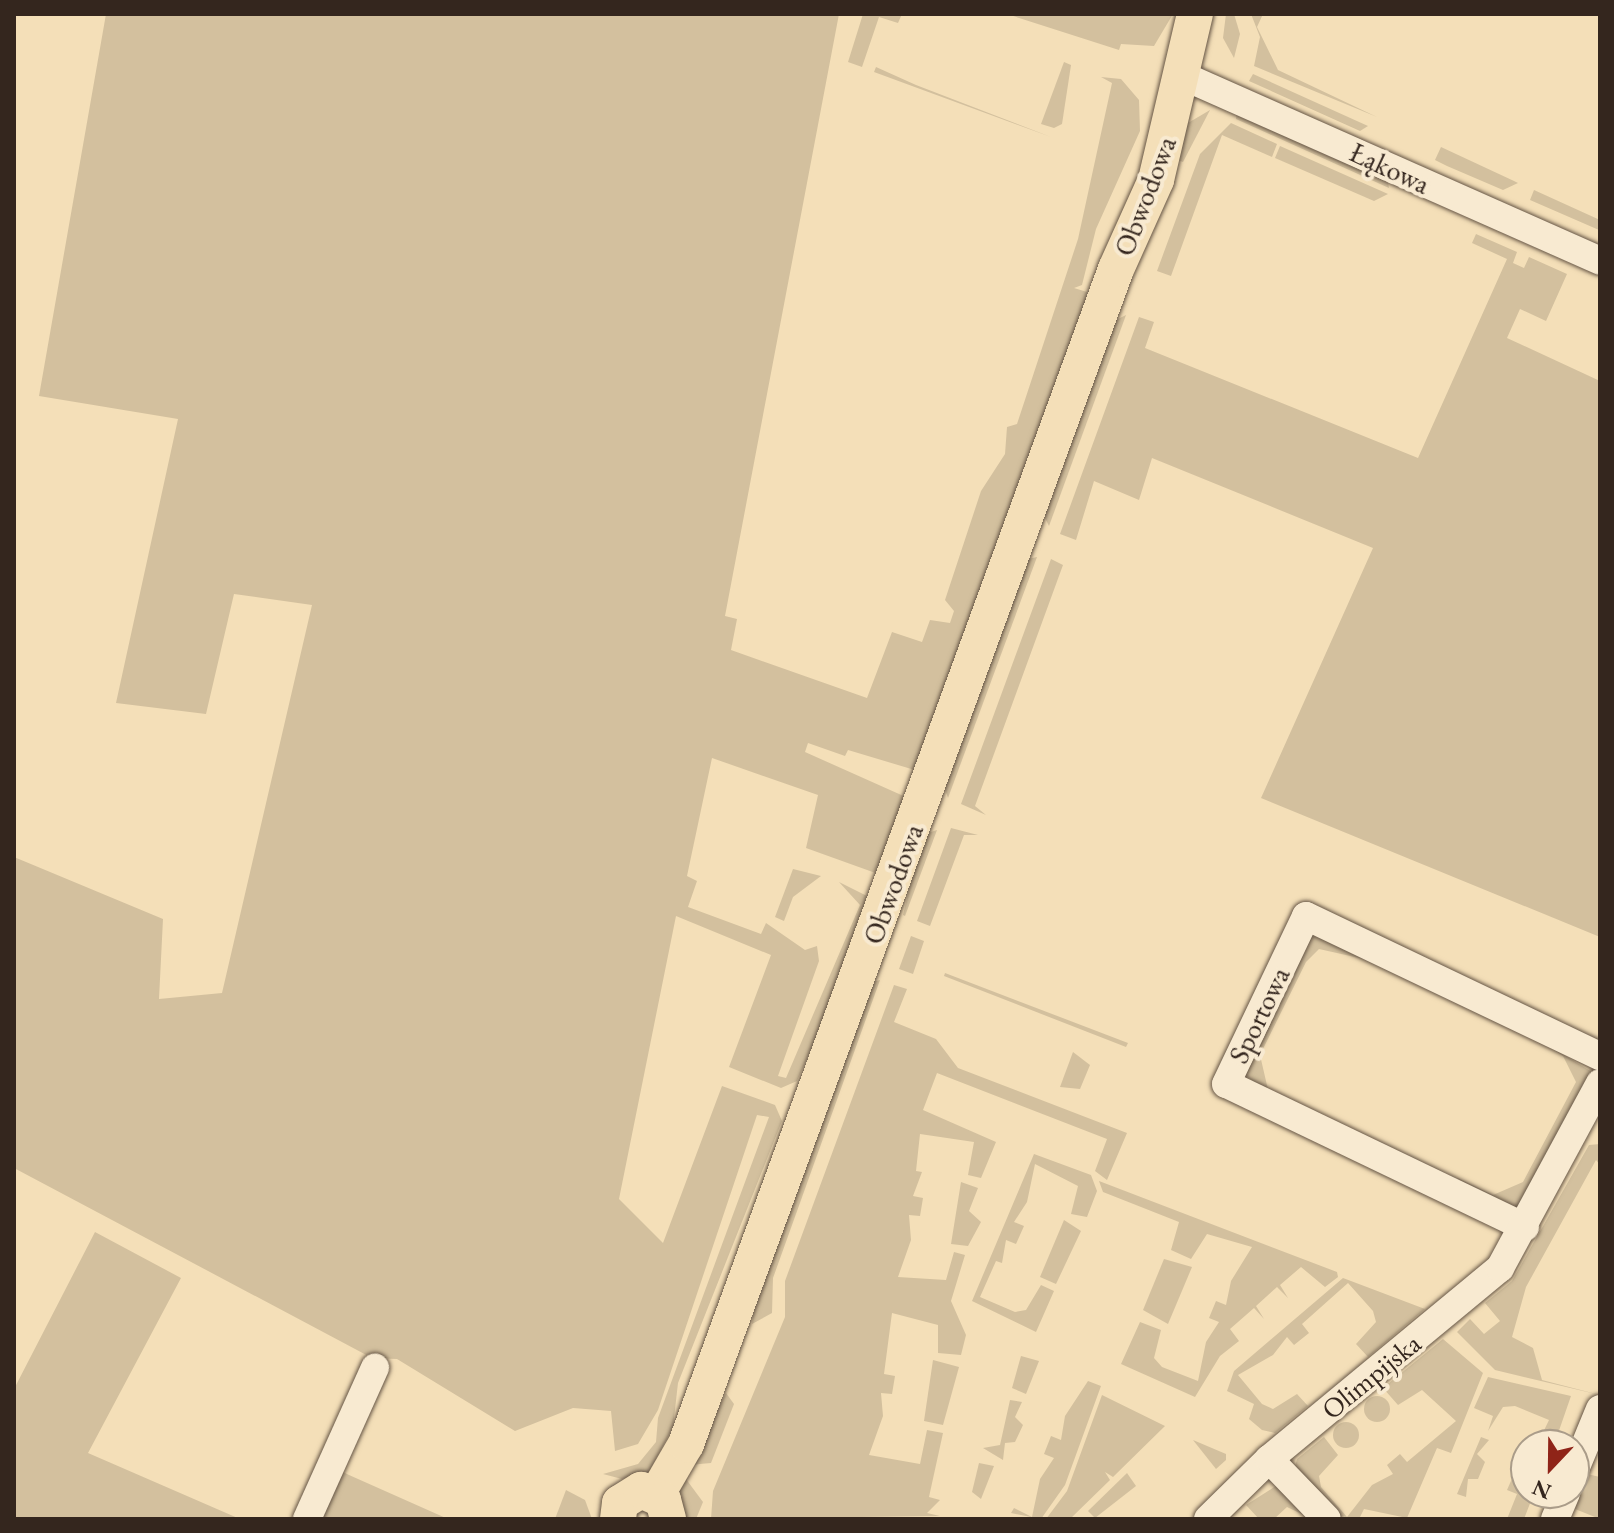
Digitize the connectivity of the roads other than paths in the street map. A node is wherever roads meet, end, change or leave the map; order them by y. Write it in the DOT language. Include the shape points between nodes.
graph roads {
  1 [pos="1195,14"];
  2 [pos="1181,75"];
  3 [pos="1600,261"];
  4 [pos="1600,1056"];
  5 [pos="1600,1083"];
  6 [pos="1591,1121"];
  7 [pos="1525,1227"];
  8 [pos="375,1368"];
  9 [pos="1600,1409"];
  10 [pos="1590,1445"];
  11 [pos="1269,1459"];
  12 [pos="662,1506"];
  13 [pos="307,1519"];
  14 [pos="618,1519"];
  15 [pos="1208,1519"];
  16 [pos="1327,1519"];
  1 -- 2 [label="main road, Obwodowa"];
  2 -- 3 [label="street, Łąkowa"];
  2 -- 12 [label="main road, Obwodowa" via="1171,139 1116,269"];
  4 -- 7 [label="street, Sportowa" via="1306,916 1226,1084"];
  5 -- 6 [label="street"];
  6 -- 7 [label="street"];
  7 -- 11 [label="street, Olimpijska" via="1494,1274"];
  8 -- 13 [label="street"];
  9 -- 10 [label="street"];
  11 -- 15 [label="street, Olimpijska"];
  11 -- 16 [label="street"];
  12 -- 14 [label="main road" via="632,1492"];
}
